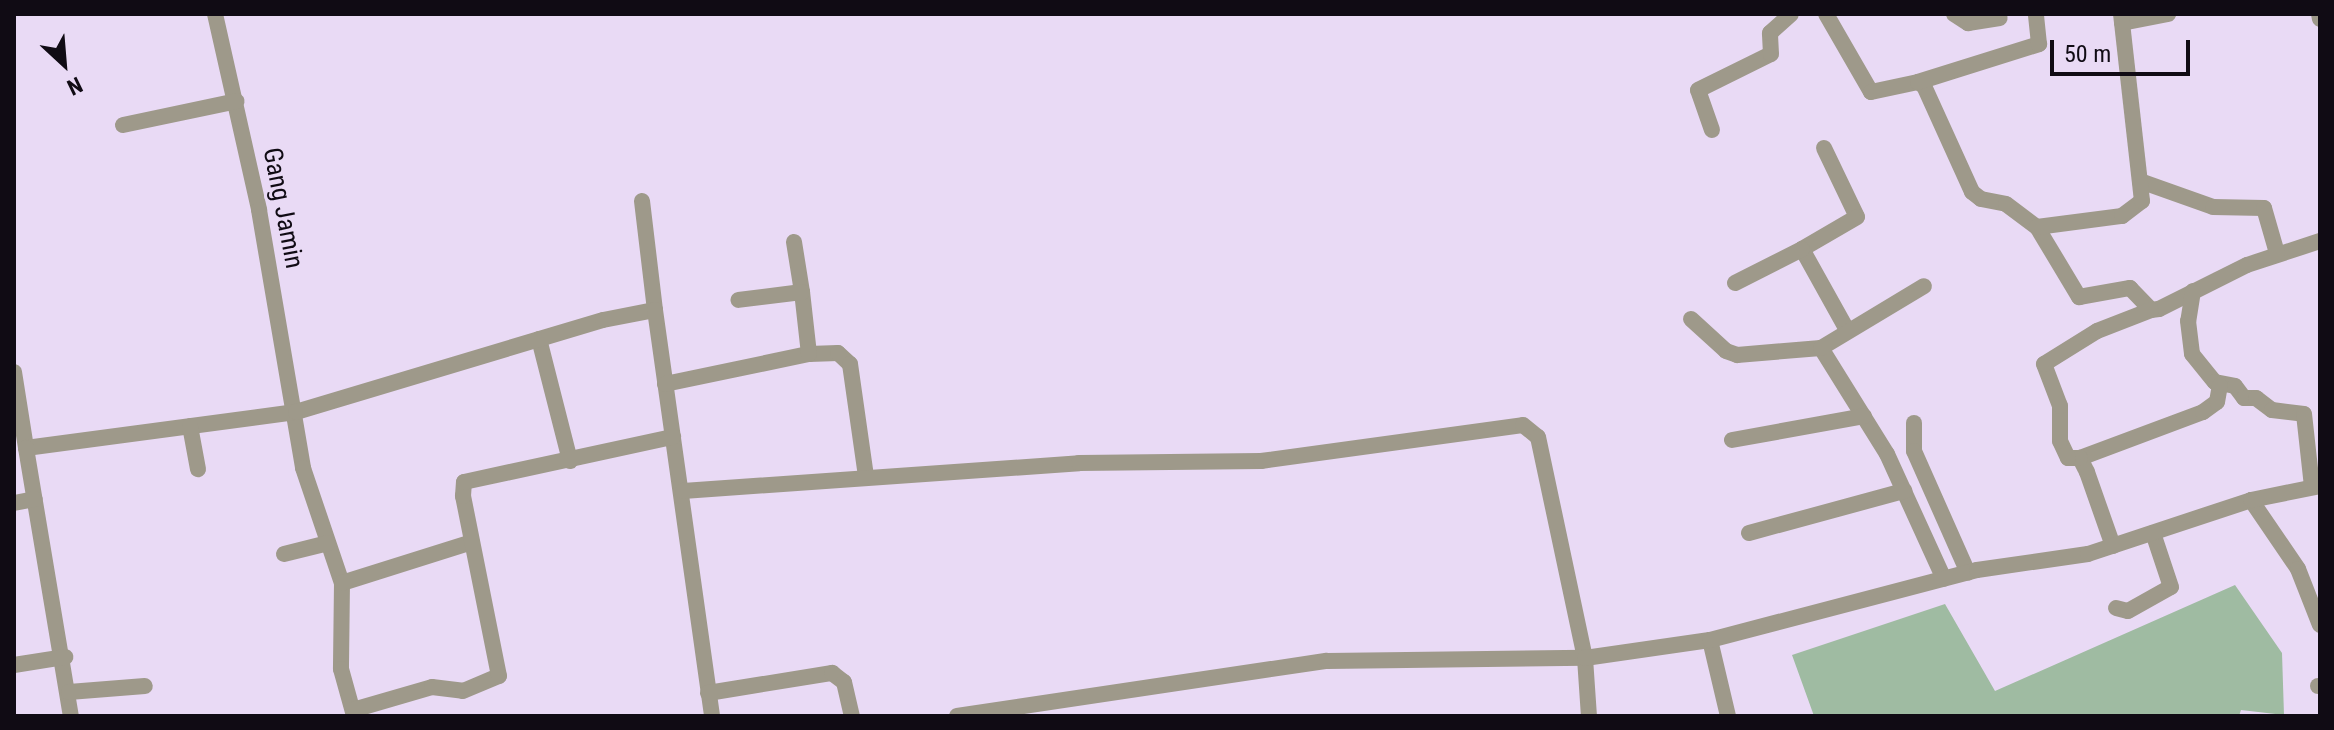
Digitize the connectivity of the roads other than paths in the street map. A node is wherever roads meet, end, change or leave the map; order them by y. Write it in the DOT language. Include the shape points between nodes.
graph roads {
  1 [pos="215,14"];
  2 [pos="1791,14"];
  3 [pos="1826,14"];
  4 [pos="1954,14"];
  5 [pos="2036,14"];
  6 [pos="2168,14"];
  7 [pos="2000,18"];
  8 [pos="2122,18"];
  9 [pos="1918,82"];
  10 [pos="237,101"];
  11 [pos="123,125"];
  12 [pos="1712,130"];
  13 [pos="1824,148"];
  14 [pos="2140,181"];
  15 [pos="642,201"];
  16 [pos="2037,227"];
  17 [pos="2320,241"];
  18 [pos="794,242"];
  19 [pos="1802,249"];
  20 [pos="2277,253"];
  21 [pos="1735,283"];
  22 [pos="1924,286"];
  23 [pos="2193,291"];
  24 [pos="802,292"];
  25 [pos="738,300"];
  26 [pos="655,310"];
  27 [pos="2151,310"];
  28 [pos="1691,319"];
  29 [pos="1847,330"];
  30 [pos="539,339"];
  31 [pos="1821,348"];
  32 [pos="809,354"];
  33 [pos="14,372"];
  34 [pos="665,384"];
  35 [pos="2220,385"];
  36 [pos="296,412"];
  37 [pos="1864,416"];
  38 [pos="1914,423"];
  39 [pos="190,426"];
  40 [pos="673,437"];
  41 [pos="1732,440"];
  42 [pos="26,448"];
  43 [pos="2080,458"];
  44 [pos="570,461"];
  45 [pos="198,469"];
  46 [pos="866,477"];
  47 [pos="2316,486"];
  48 [pos="683,491"];
  49 [pos="1904,491"];
  50 [pos="35,499"];
  51 [pos="2251,500"];
  52 [pos="14,503"];
  53 [pos="1749,533"];
  54 [pos="2153,533"];
  55 [pos="472,542"];
  56 [pos="328,543"];
  57 [pos="2113,546"];
  58 [pos="284,554"];
  59 [pos="1968,573"];
  60 [pos="1944,579"];
  61 [pos="342,583"];
  62 [pos="2116,608"];
  63 [pos="2320,625"];
  64 [pos="1710,640"];
  65 [pos="65,657"];
  66 [pos="1585,658"];
  67 [pos="14,665"];
  68 [pos="145,686"];
  69 [pos="69,692"];
  70 [pos="708,693"];
  71 [pos="354,713"];
  72 [pos="71,716"];
  73 [pos="712,716"];
  74 [pos="852,716"];
  75 [pos="957,716"];
  76 [pos="1589,716"];
  77 [pos="1728,716"];
  1 -- 10 [label="street, Gang Jamin"];
  2 -- 12 [label="street" via="1770,33 1770,55 1698,90"];
  3 -- 9 [label="street" via="1871,92"];
  4 -- 7 [label="street" via="1968,23"];
  5 -- 9 [label="street" via="2039,44"];
  6 -- 8 [label="street"];
  8 -- 14 [label="street"];
  9 -- 16 [label="street" via="1972,192 2006,204"];
  10 -- 11 [label="street"];
  10 -- 36 [label="street, Gang Jamin"];
  13 -- 19 [label="street" via="1857,217"];
  14 -- 16 [label="street" via="2142,201 2132,212"];
  14 -- 20 [label="street" via="2213,207 2264,208"];
  15 -- 26 [label="street"];
  16 -- 27 [label="street" via="2079,297 2130,288"];
  17 -- 20 [label="street"];
  18 -- 24 [label="street"];
  19 -- 21 [label="street"];
  19 -- 29 [label="street"];
  20 -- 23 [label="street"];
  22 -- 29 [label="street"];
  23 -- 27 [label="street"];
  23 -- 35 [label="street" via="2188,321 2192,354"];
  24 -- 25 [label="street"];
  24 -- 32 [label="street"];
  26 -- 30 [label="street"];
  26 -- 34 [label="street"];
  27 -- 43 [label="street" via="2097,331 2044,364 2060,406 2060,441 2068,458"];
  28 -- 31 [label="street" via="1737,355"];
  29 -- 31 [label="street"];
  30 -- 36 [label="street"];
  30 -- 44 [label="street"];
  31 -- 37 [label="street"];
  32 -- 34 [label="street"];
  32 -- 46 [label="street" via="838,353 850,364"];
  33 -- 42 [label="street"];
  34 -- 40 [label="street"];
  35 -- 43 [label="street" via="2217,402 2203,412"];
  35 -- 47 [label="street" via="2235,386 2244,398 2256,398 2272,410 2304,414"];
  36 -- 39 [label="street"];
  36 -- 56 [label="street, Gang Jamin" via="303,468"];
  37 -- 41 [label="street"];
  37 -- 49 [label="street"];
  38 -- 59 [label="street" via="1914,451"];
  39 -- 42 [label="street"];
  39 -- 45 [label="street"];
  40 -- 44 [label="street"];
  40 -- 48 [label="street"];
  42 -- 50 [label="street"];
  43 -- 57 [label="street"];
  44 -- 55 [label="street" via="464,482"];
  46 -- 48 [label="street"];
  46 -- 66 [label="street" via="1079,463 1261,461 1523,425 1538,437"];
  47 -- 51 [label="street"];
  48 -- 70 [label="street"];
  49 -- 53 [label="street"];
  49 -- 60 [label="street"];
  50 -- 52 [label="street"];
  50 -- 65 [label="street"];
  51 -- 54 [label="street"];
  51 -- 63 [label="street" via="2298,569"];
  54 -- 57 [label="street"];
  54 -- 62 [label="street" via="2171,587 2128,611"];
  55 -- 61 [label="street"];
  55 -- 71 [label="street" via="499,676 463,691 432,687"];
  56 -- 58 [label="street"];
  56 -- 61 [label="street, Gang Jamin"];
  57 -- 59 [label="street"];
  59 -- 60 [label="street"];
  60 -- 64 [label="street"];
  61 -- 71 [label="street" via="340,654"];
  64 -- 66 [label="street"];
  64 -- 77 [label="street"];
  65 -- 67 [label="street"];
  65 -- 69 [label="street"];
  66 -- 75 [label="street" via="1327,661"];
  66 -- 76 [label="street"];
  68 -- 69 [label="street"];
  69 -- 72 [label="street"];
  70 -- 73 [label="street"];
  70 -- 74 [label="street" via="832,673 844,682"];
}
